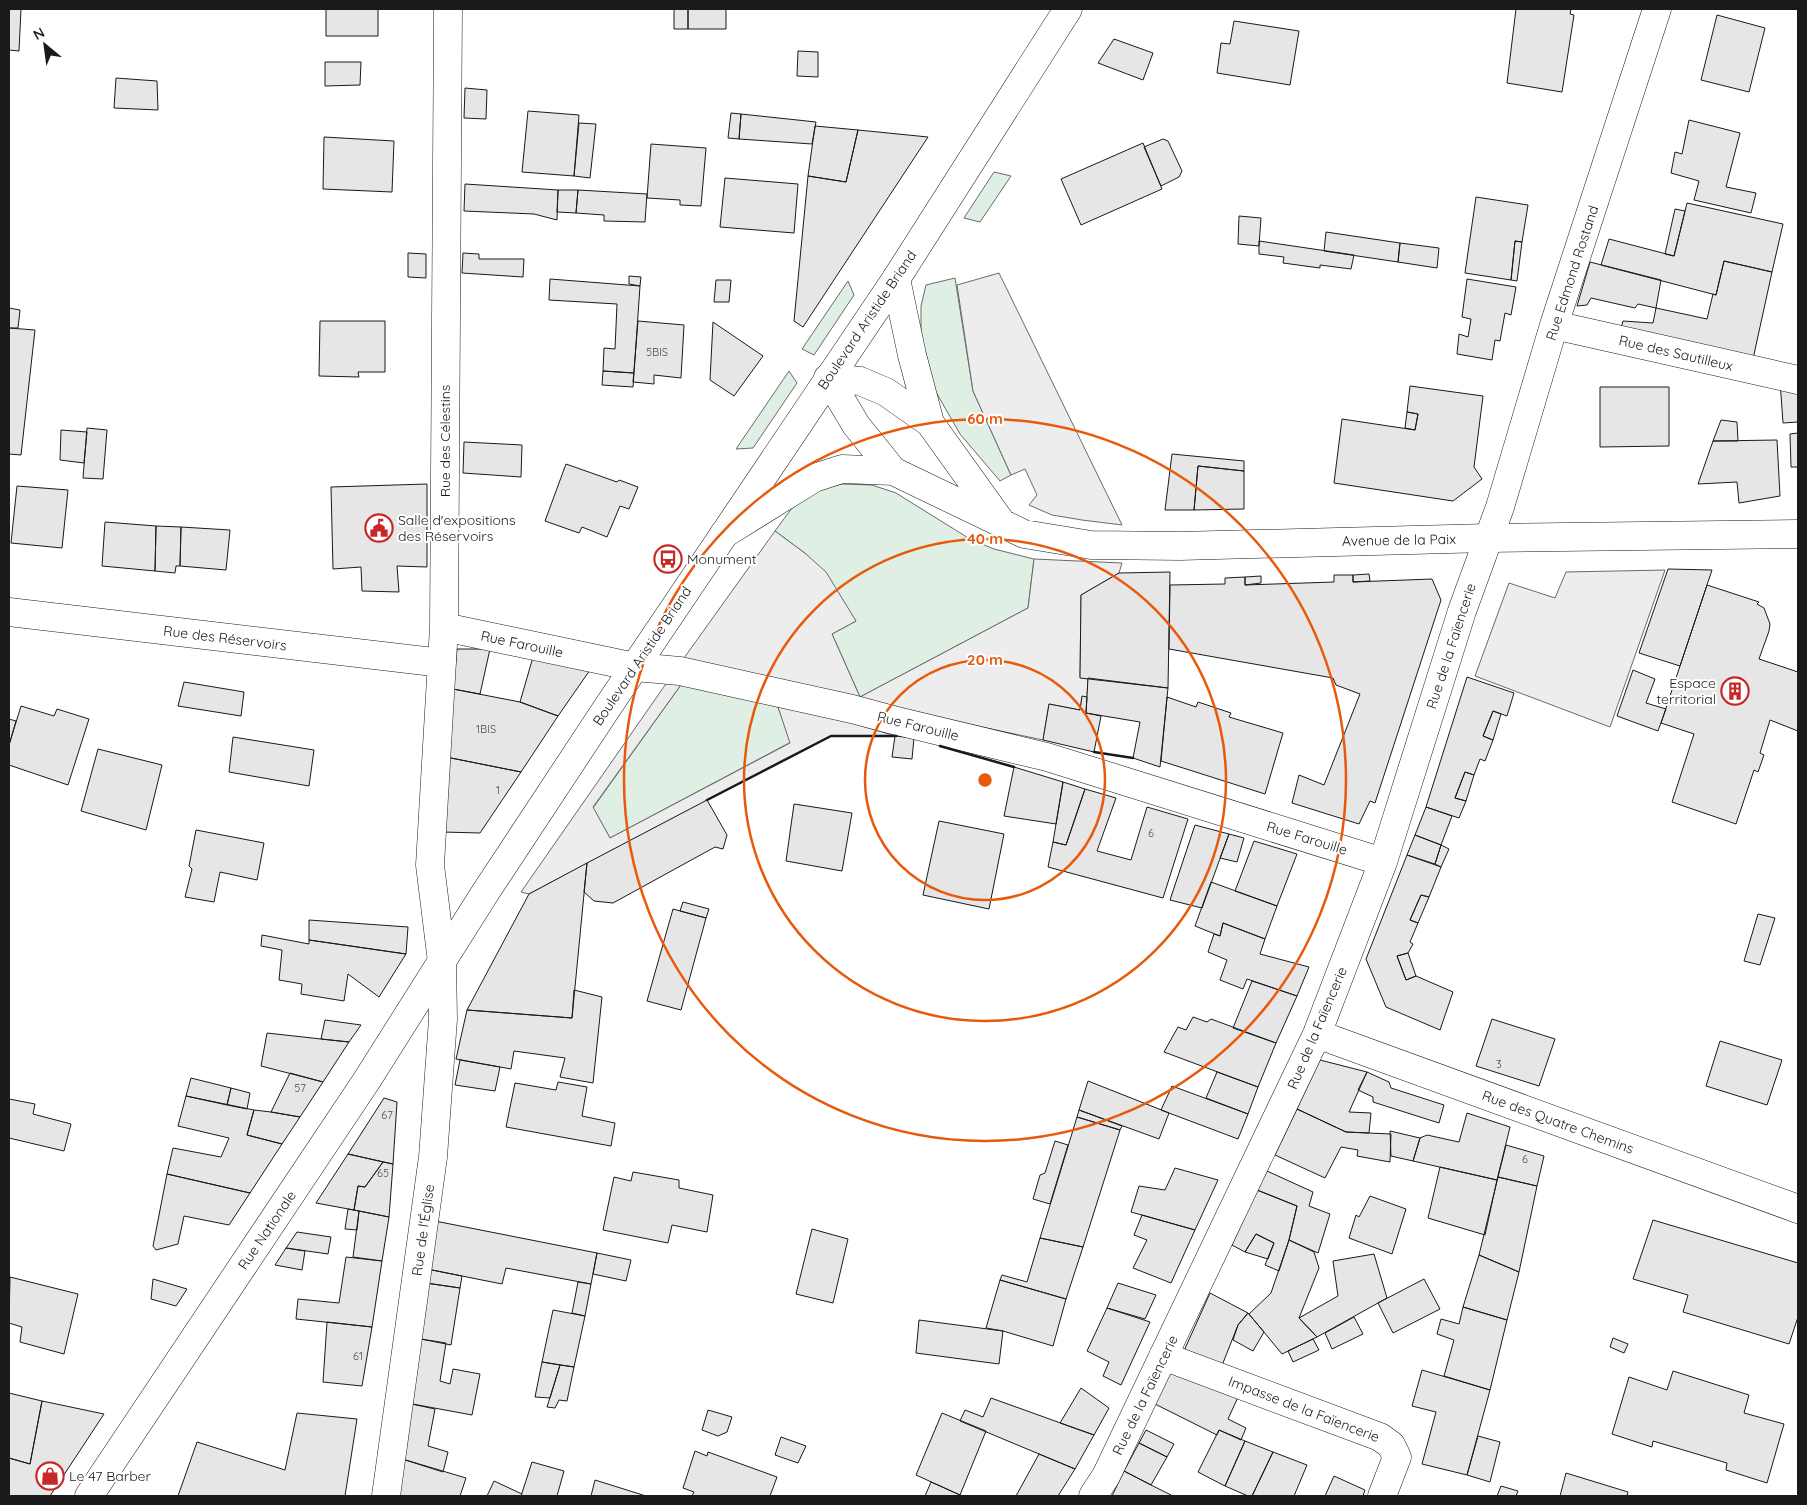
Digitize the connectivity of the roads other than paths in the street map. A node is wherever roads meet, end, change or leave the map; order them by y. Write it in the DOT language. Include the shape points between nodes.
graph roads {
  1 [pos="448,9"];
  2 [pos="1068,9"];
  3 [pos="1080,9"];
  4 [pos="1657,9"];
  5 [pos="962,177"];
  6 [pos="896,279"];
  7 [pos="1554,325"];
  8 [pos="828,378"];
  9 [pos="1798,380"];
  10 [pos="930,423"];
  11 [pos="893,471"];
  12 [pos="1002,524"];
  13 [pos="724,534"];
  14 [pos="1798,534"];
  15 [pos="1488,538"];
  16 [pos="9,612"];
  17 [pos="444,627"];
  18 [pos="442,664"];
  19 [pos="635,668"];
  20 [pos="1383,862"];
  21 [pos="442,962"];
  22 [pos="1317,1034"];
  23 [pos="1798,1209"];
  24 [pos="1163,1356"];
  25 [pos="90,1496"];
  26 [pos="386,1496"];
  27 [pos="1092,1496"];
  28 [pos="1382,1496"];
  1 -- 17 [label="street, Rue des Célestins"];
  2 -- 5 [label="street, Boulevard Aristide Briand"];
  3 -- 5 [label="street, Boulevard Aristide Briand"];
  4 -- 7 [label="street, Rue Edmond Rostand"];
  5 -- 6 [label="street, Boulevard Aristide Briand"];
  6 -- 8 [label="street, Boulevard Aristide Briand"];
  6 -- 10 [label="street"];
  7 -- 9 [label="street, Rue des Sautilleux"];
  7 -- 15 [label="street, Rue Edmond Rostand"];
  8 -- 10 [label="street" via="860,381 886,392"];
  8 -- 11 [label="street, Avenue de la Paix" via="856,426"];
  8 -- 13 [label="street, Boulevard Aristide Briand"];
  10 -- 12 [label="street"];
  11 -- 12 [label="street, Avenue de la Paix"];
  11 -- 13 [label="street, Avenue de la Paix" via="842,469 814,478"];
  12 -- 15 [label="street, Avenue de la Paix" via="1024,534 1091,545 1180,546"];
  13 -- 19 [label="street, Boulevard Aristide Briand"];
  14 -- 15 [label="street, Avenue de la Paix"];
  15 -- 20 [label="street, Rue de la Faïencerie"];
  16 -- 18 [label="street, Rue des Réservoirs"];
  17 -- 18 [label="street, Rue des Célestins"];
  17 -- 19 [label="street, Rue Farouille"];
  18 -- 21 [label="street, Rue des Célestins" via="430,865"];
  19 -- 20 [label="street, Rue Farouille" via="680,671 1047,757"];
  19 -- 21 [label="street, Boulevard Aristide Briand"];
  20 -- 22 [label="street, Rue de la Faïencerie"];
  21 -- 25 [label="street, Rue Nationale"];
  21 -- 26 [label="street, Rue de l'Église" via="443,1020 433,1157"];
  22 -- 23 [label="street, Rue des Quatre Chemins"];
  22 -- 24 [label="street, Rue de la Faïencerie"];
  24 -- 27 [label="street, Rue de la Faïencerie" via="1106,1476"];
  24 -- 28 [label="street, Impasse de la Faïencerie" via="1380,1437 1391,1445 1397,1457"];
}
